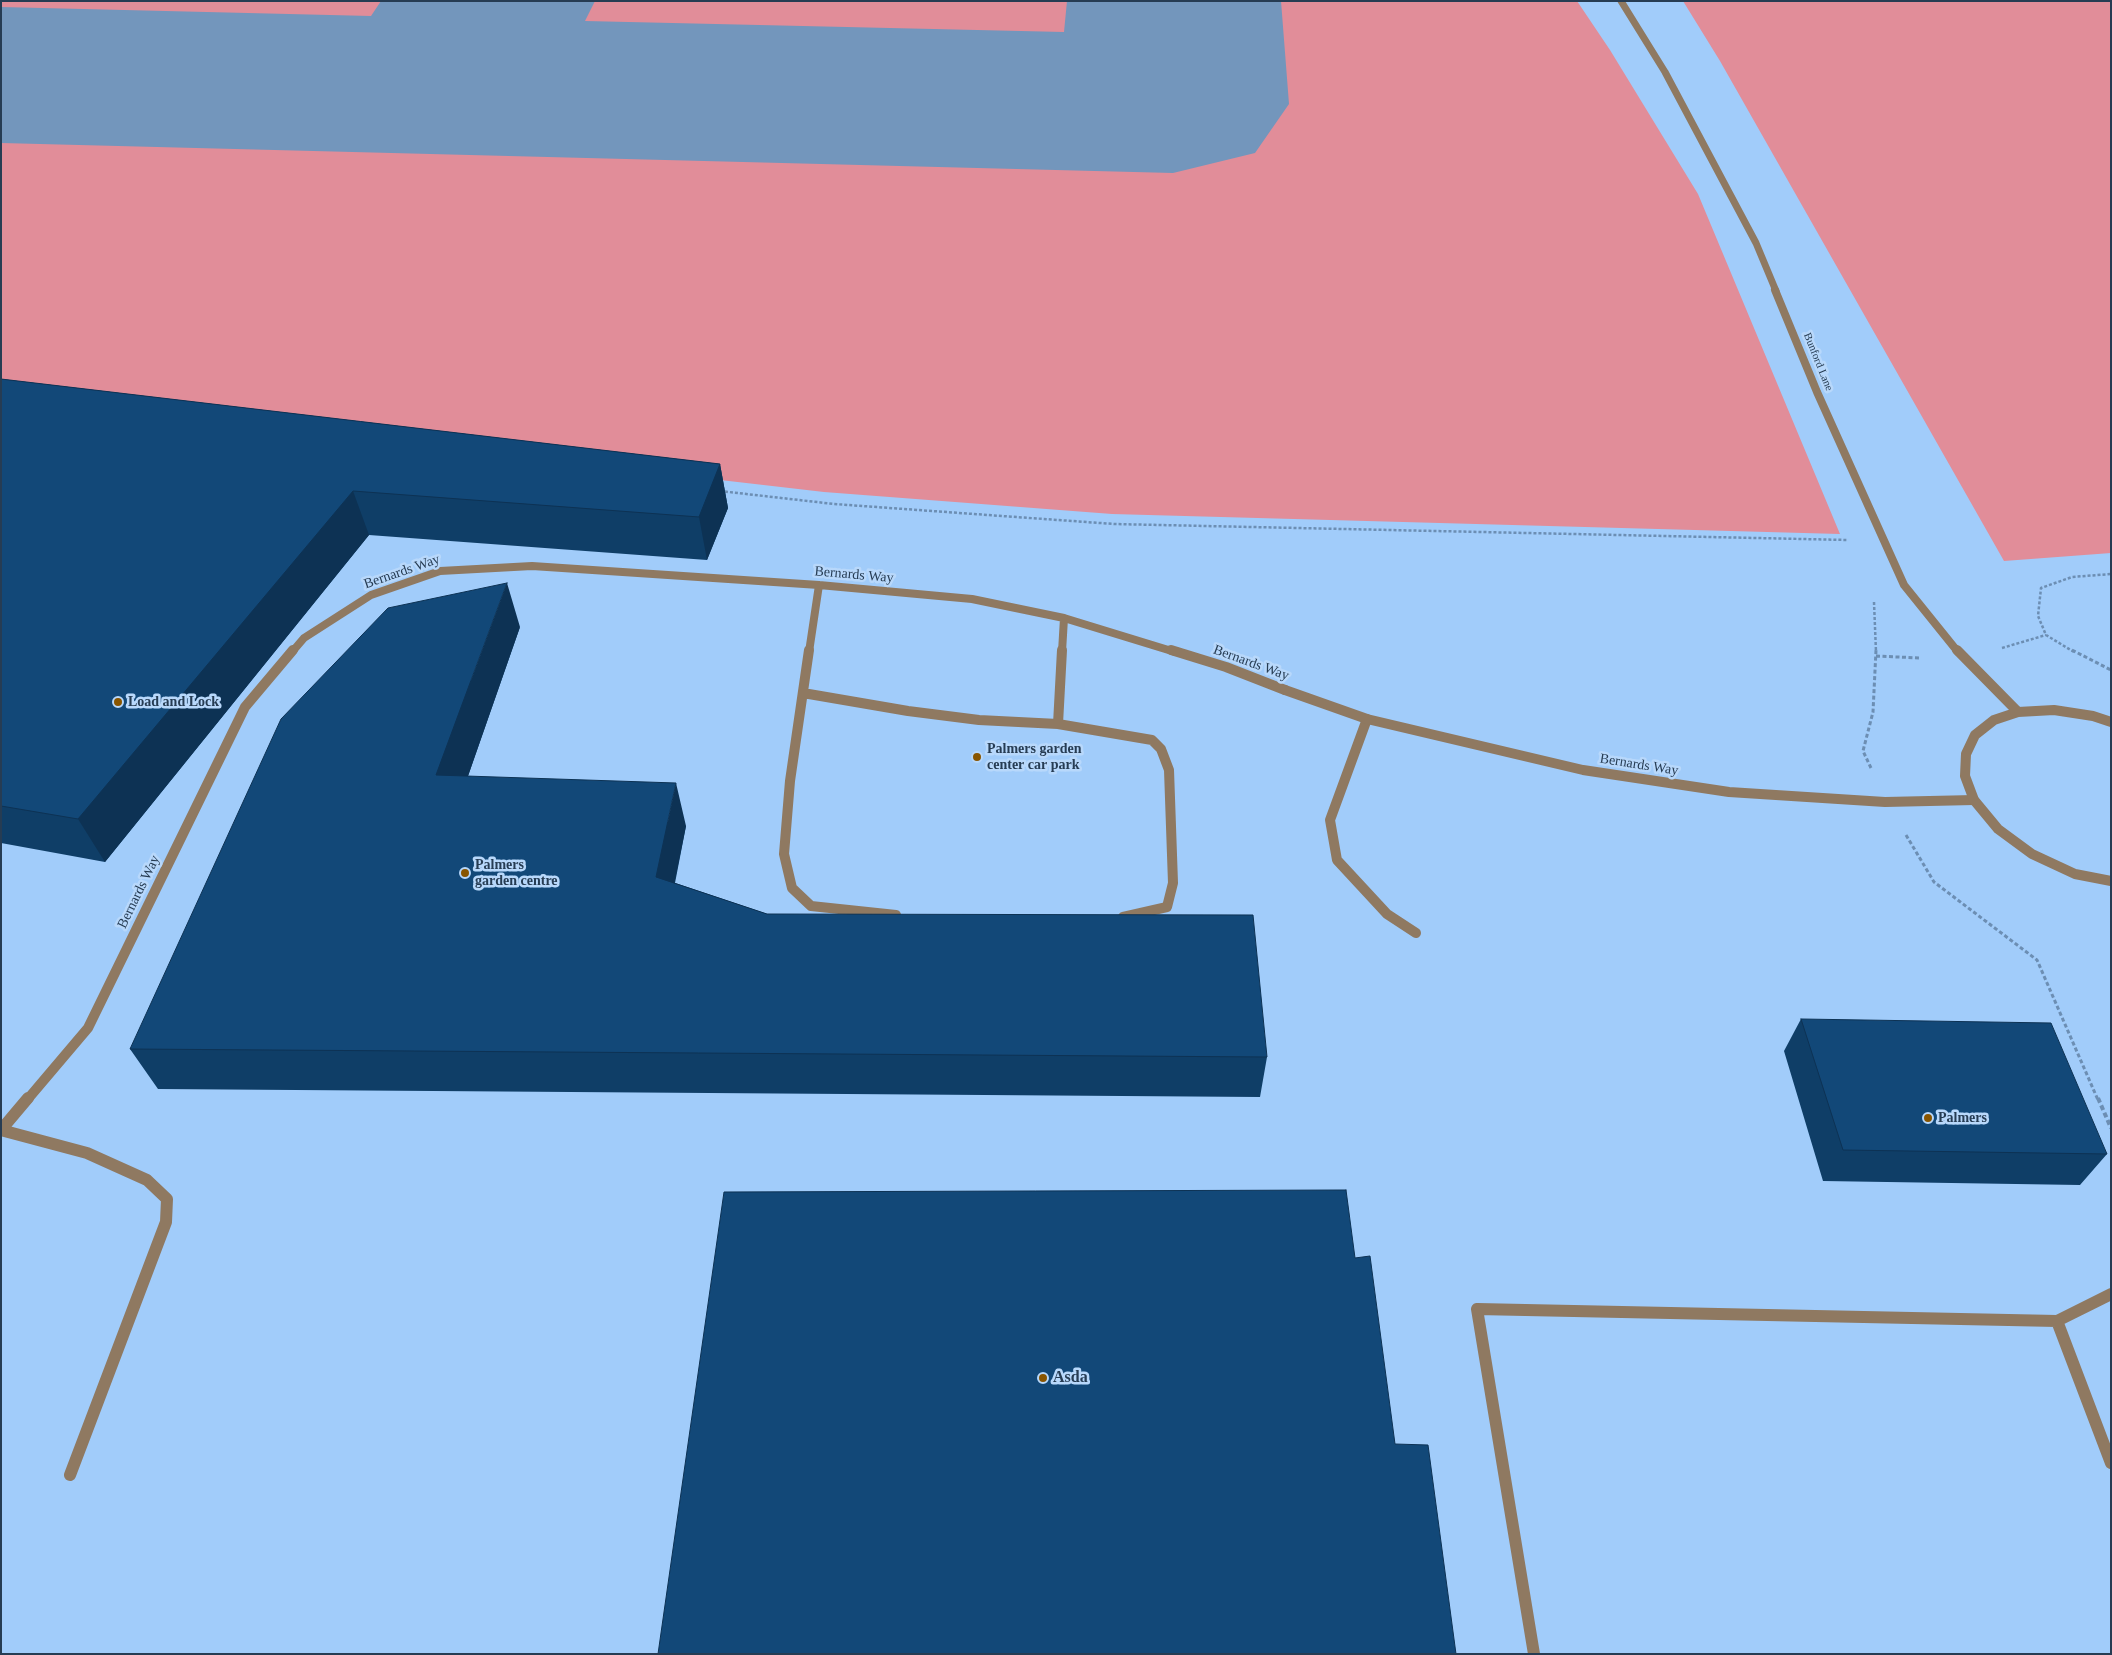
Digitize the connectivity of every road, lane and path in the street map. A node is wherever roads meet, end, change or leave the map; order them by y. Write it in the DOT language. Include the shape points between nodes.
graph roads {
  1 [pos="1621,1"];
  2 [pos="716,490"];
  3 [pos="1856,540"];
  4 [pos="2111,574"];
  5 [pos="818,586"];
  6 [pos="1874,598"];
  7 [pos="1064,618"];
  8 [pos="2111,670"];
  9 [pos="802,693"];
  10 [pos="2018,712"];
  11 [pos="1367,719"];
  12 [pos="2111,722"];
  13 [pos="1058,724"];
  14 [pos="1974,800"];
  15 [pos="1885,802"];
  16 [pos="2111,881"];
  17 [pos="908,916"];
  18 [pos="1109,919"];
  19 [pos="1416,933"];
  20 [pos="2111,1128"];
  21 [pos="1,1130"];
  22 [pos="2111,1294"];
  23 [pos="2057,1321"];
  24 [pos="2111,1463"];
  25 [pos="70,1475"];
  26 [pos="1534,1654"];
  1 -- 10 [label="street, Bunford Lane" via="1665,72 1756,243 1817,392 1904,585 1964,659"];
  2 -- 3 [label="path" via="834,504 1114,524"];
  4 -- 8 [label="path" via="2072,577 2041,588 2038,616 2046,635"];
  5 -- 7 [label="street, Bernards Way" via="972,599"];
  5 -- 9 [label="street"];
  5 -- 21 [label="street, Bernards Way" via="532,566 440,571 371,595 304,638 244,706 88,1028"];
  6 -- 15 [label="path" via="1876,656 1873,712 1864,750"];
  7 -- 11 [label="street, Bernards Way" via="1226,667"];
  7 -- 13 [label="street"];
  9 -- 13 [label="street" via="979,720"];
  9 -- 17 [label="street" via="784,854 792,888 811,906"];
  10 -- 12 [label="street" via="2054,710"];
  10 -- 14 [label="street" via="1994,720 1976,735 1966,754 1965,776"];
  11 -- 15 [label="street, Bernards Way" via="1583,770 1729,792"];
  11 -- 19 [label="street" via="1330,820 1336,860 1387,914"];
  13 -- 18 [label="street" via="1152,740 1161,749 1169,770 1172,883 1167,907"];
  14 -- 15 [label="street, Bernards Way"];
  14 -- 16 [label="street" via="1998,829 2032,854 2075,874"];
  15 -- 20 [label="path" via="1934,882 2037,960"];
  21 -- 25 [label="street" via="87,1153 147,1180 167,1199 166,1222"];
  22 -- 23 [label="street"];
  23 -- 24 [label="street"];
  23 -- 26 [label="street" via="1477,1310"];
}
